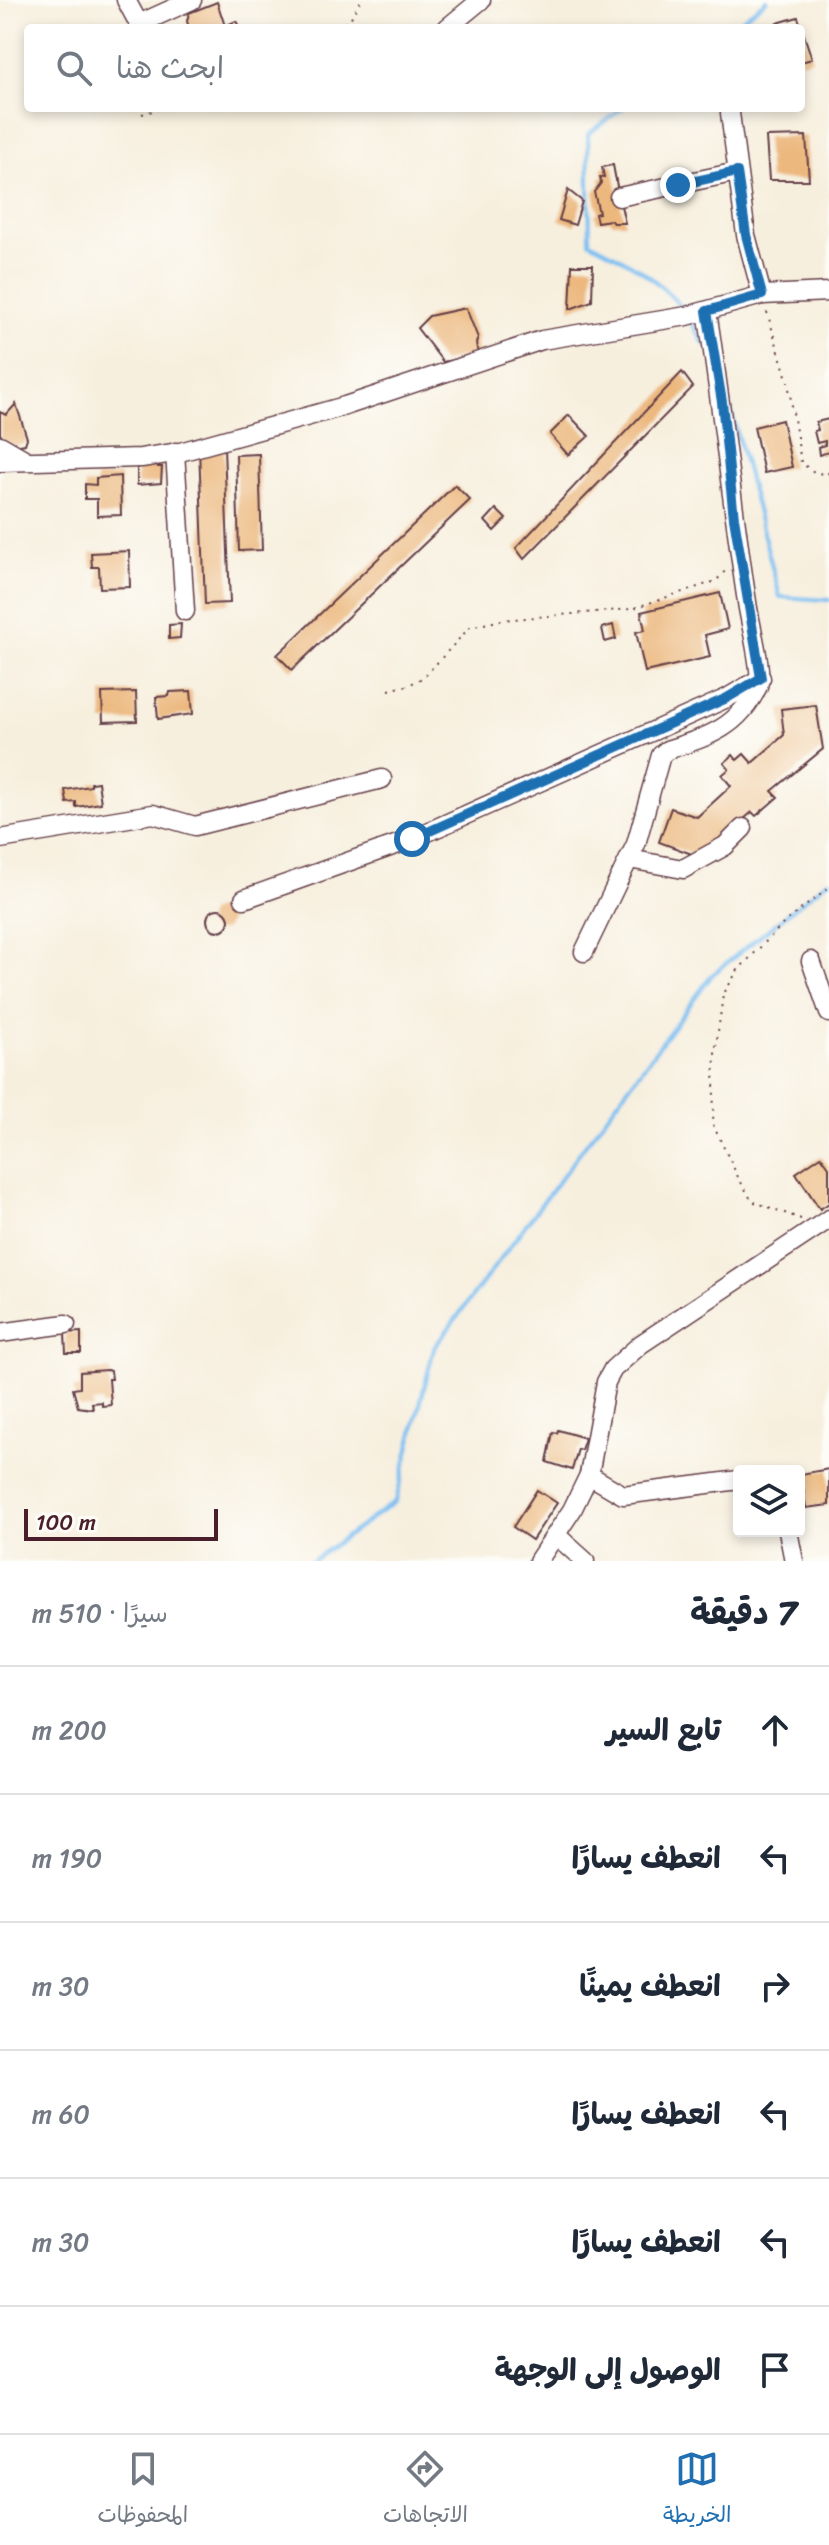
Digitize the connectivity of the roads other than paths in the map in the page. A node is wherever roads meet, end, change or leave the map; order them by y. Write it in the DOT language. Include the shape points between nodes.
graph roads {
  1 [pos="126,0"];
  2 [pos="192,0"];
  3 [pos="481,0"];
  4 [pos="452,24"];
  5 [pos="730,113"];
  6 [pos="737,172"];
  7 [pos="619,197"];
  8 [pos="829,292"];
  9 [pos="762,295"];
  10 [pos="702,312"];
  11 [pos="0,445"];
  12 [pos="175,452"];
  13 [pos="28,461"];
  14 [pos="0,462"];
  15 [pos="185,611"];
  16 [pos="761,678"];
  17 [pos="382,779"];
  18 [pos="743,828"];
  19 [pos="0,839"];
  20 [pos="629,859"];
  21 [pos="244,899"];
  22 [pos="584,952"];
  23 [pos="811,961"];
  24 [pos="829,1013"];
  25 [pos="823,1222"];
  26 [pos="66,1324"];
  27 [pos="0,1333"];
  28 [pos="589,1475"];
  29 [pos="733,1481"];
  30 [pos="556,1535"];
  31 [pos="789,1537"];
  32 [pos="538,1561"];
  33 [pos="585,1561"];
  34 [pos="794,1561"];
  1 -- 2 [label="street" via="139,24"];
  3 -- 4 [label="street"];
  5 -- 6 [label="street"];
  6 -- 7 [label="street"];
  6 -- 9 [label="street"];
  8 -- 9 [label="street"];
  9 -- 10 [label="street"];
  10 -- 12 [label="street" via="542,340 371,398"];
  10 -- 16 [label="street" via="722,402"];
  11 -- 13 [label="street"];
  12 -- 13 [label="street"];
  12 -- 15 [label="street"];
  13 -- 14 [label="street"];
  16 -- 20 [label="street" via="738,716 723,729 661,755"];
  16 -- 21 [label="street" via="412,839"];
  17 -- 19 [label="street" via="195,826 153,814"];
  18 -- 20 [label="street" via="725,846 683,869"];
  20 -- 22 [label="street"];
  23 -- 24 [label="street"];
  25 -- 28 [label="street" via="641,1344 613,1369"];
  26 -- 27 [label="street"];
  28 -- 29 [label="street" via="623,1495"];
  28 -- 30 [label="street"];
  30 -- 32 [label="street"];
  30 -- 33 [label="street"];
  31 -- 34 [label="street"];
}
